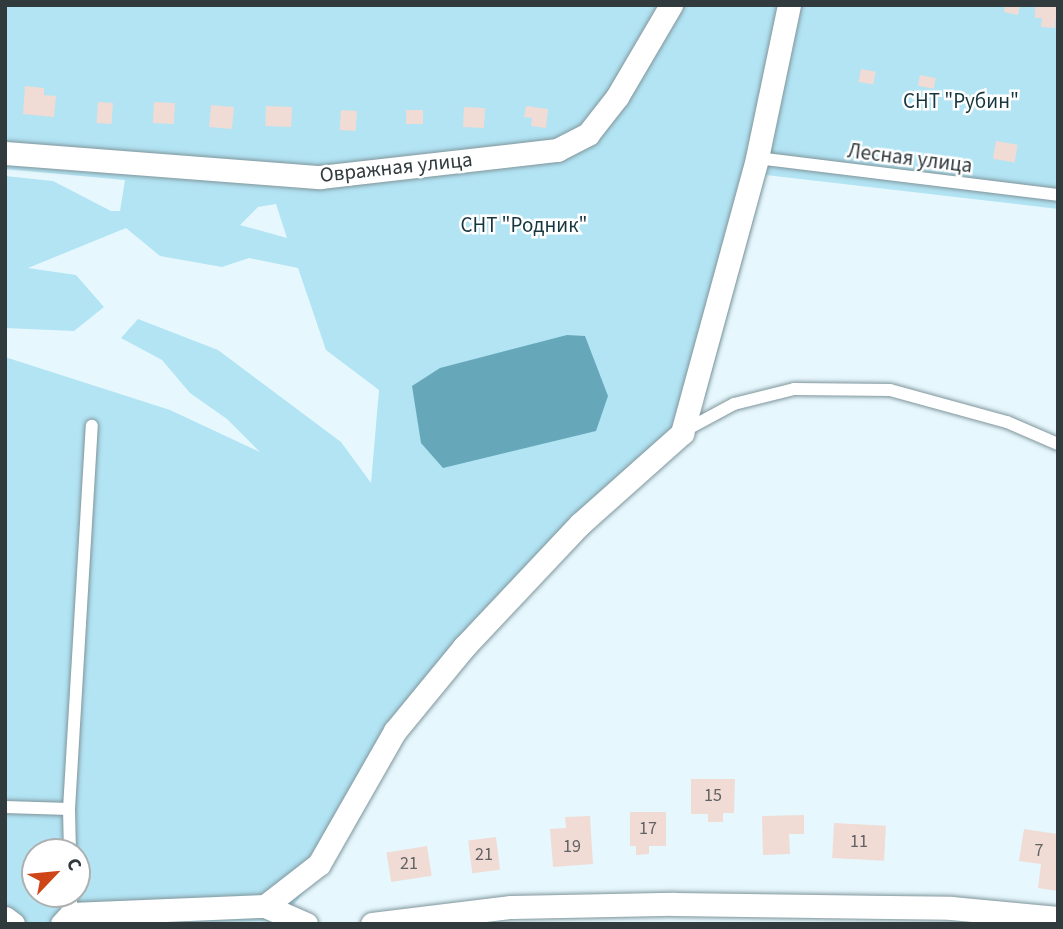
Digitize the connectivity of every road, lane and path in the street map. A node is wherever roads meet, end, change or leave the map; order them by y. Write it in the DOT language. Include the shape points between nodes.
graph roads {
  1 [pos="671,5"];
  2 [pos="789,5"];
  3 [pos="5,153"];
  4 [pos="757,158"];
  5 [pos="1058,195"];
  6 [pos="92,426"];
  7 [pos="682,433"];
  8 [pos="1058,444"];
  9 [pos="5,807"];
  10 [pos="69,809"];
  11 [pos="70,838"];
  12 [pos="265,906"];
  13 [pos="68,911"];
  14 [pos="674,914"];
  15 [pos="5,918"];
  16 [pos="1058,918"];
  17 [pos="13,924"];
  18 [pos="306,924"];
  19 [pos="372,924"];
  1 -- 3 [label="street, Овражная улица" via="617,97 588,134 557,150 320,177"];
  2 -- 4 [label="street"];
  4 -- 5 [label="lane, Лесная улица"];
  4 -- 7 [label="street"];
  6 -- 10 [label="lane"];
  7 -- 8 [label="lane" via="734,404 794,389 890,390 1007,422"];
  7 -- 12 [label="street" via="580,524 464,647 395,731 319,864"];
  9 -- 10 [label="lane"];
  10 -- 11 [label="lane"];
  12 -- 13 [label="street"];
  12 -- 18 [label="street"];
  14 -- 16 [label="street" via="951,908"];
  14 -- 19 [label="street" via="511,907"];
  15 -- 17 [label="street"];
}
